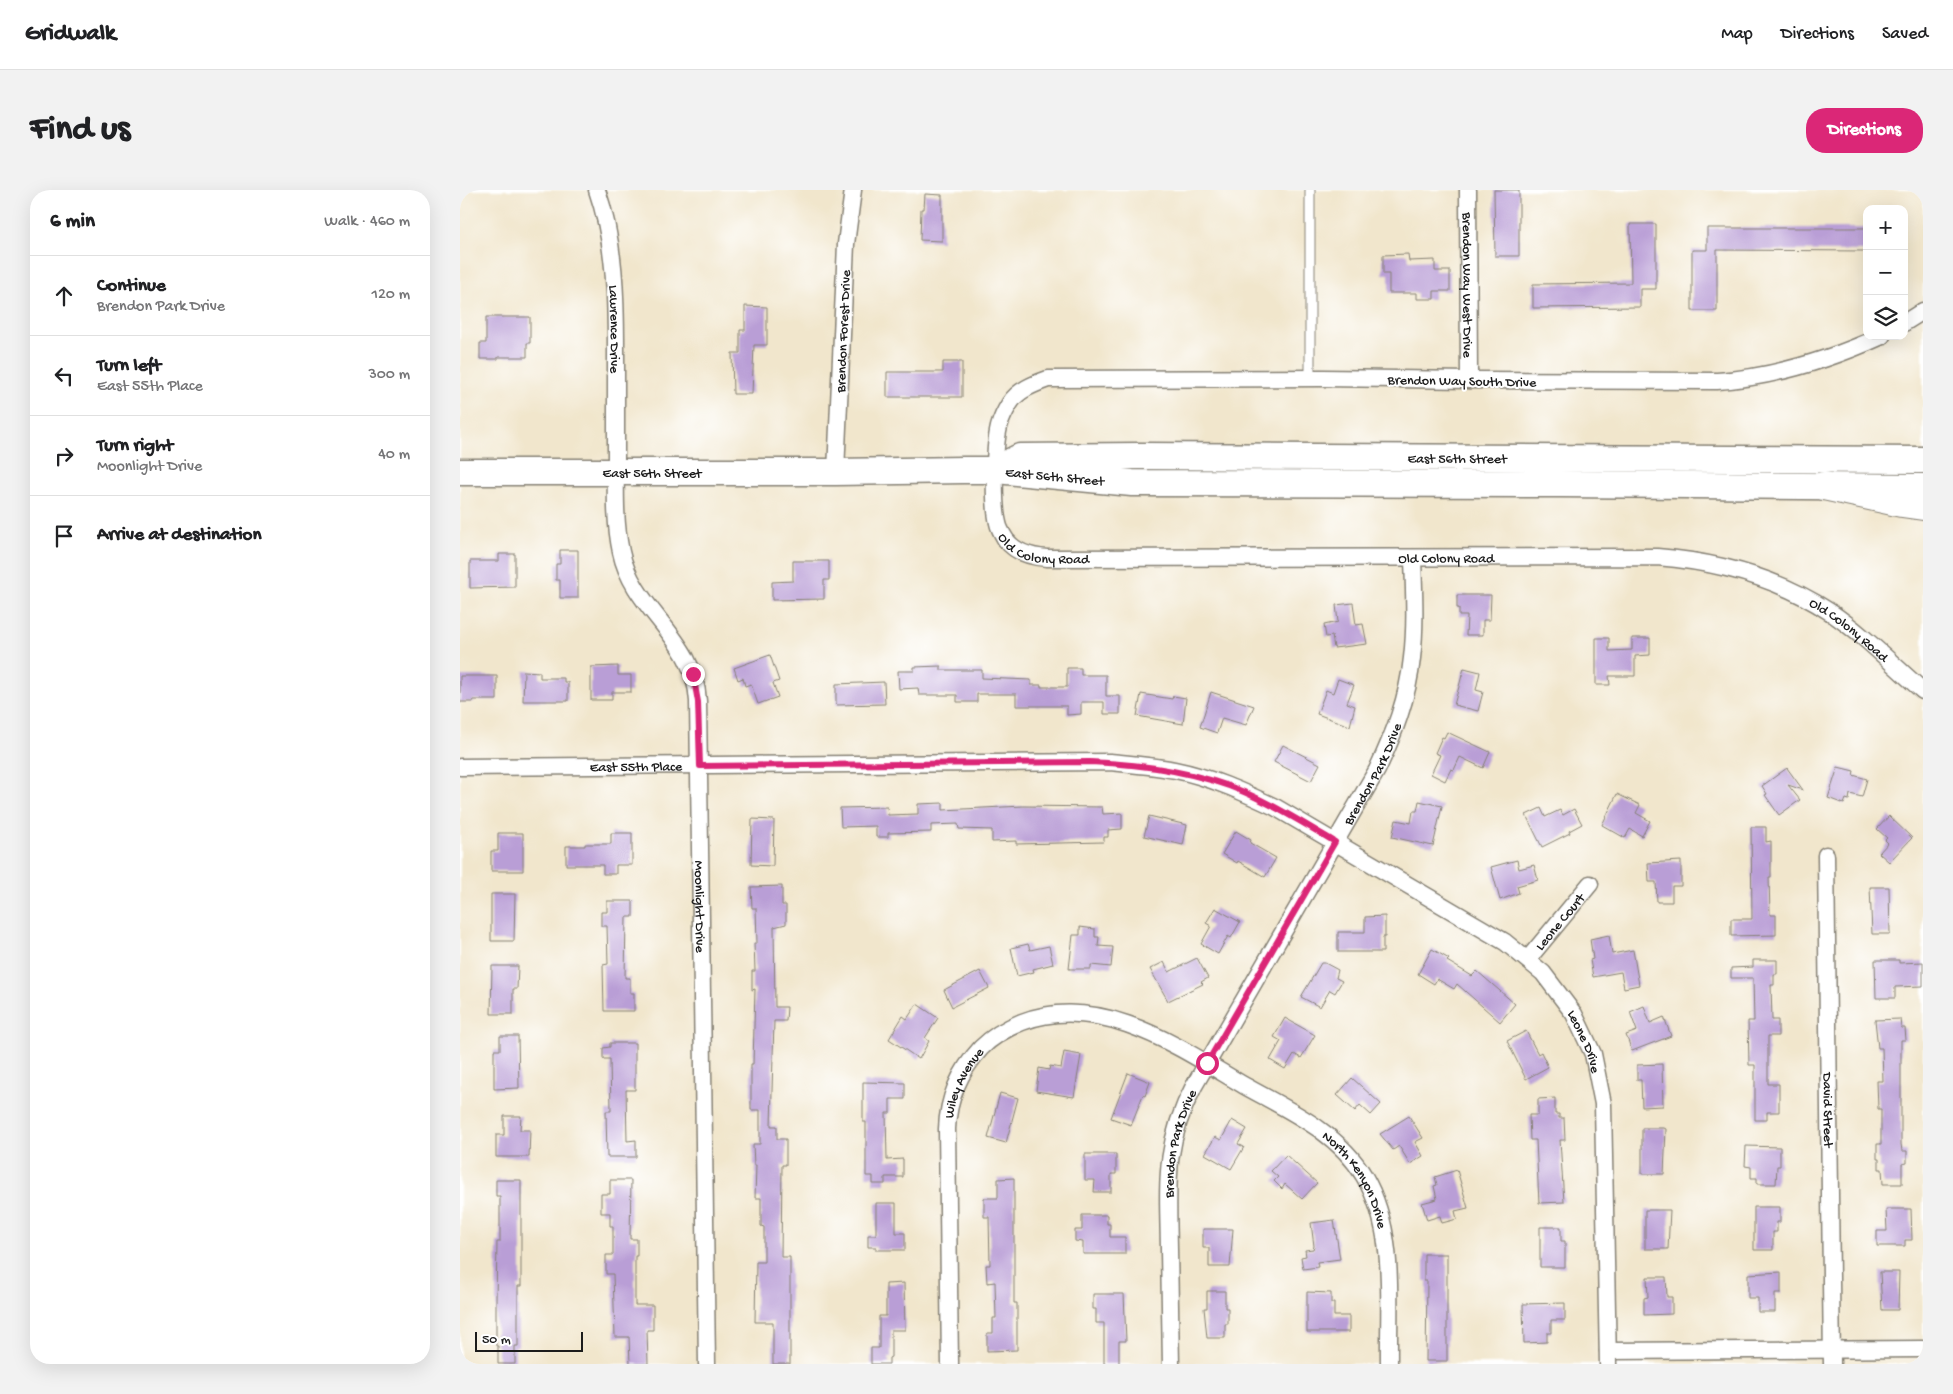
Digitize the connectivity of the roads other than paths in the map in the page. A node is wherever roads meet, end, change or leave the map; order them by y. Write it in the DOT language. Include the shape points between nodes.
graph roads {
  1 [pos="597,190"];
  2 [pos="853,190"];
  3 [pos="1310,190"];
  4 [pos="1468,190"];
  5 [pos="1923,311"];
  6 [pos="1908,320"];
  7 [pos="1873,340"];
  8 [pos="1310,378"];
  9 [pos="1469,380"];
  10 [pos="1036,383"];
  11 [pos="1923,460"];
  12 [pos="996,470"];
  13 [pos="616,471"];
  14 [pos="460,472"];
  15 [pos="836,472"];
  16 [pos="1824,486"];
  17 [pos="1923,487"];
  18 [pos="1923,506"];
  19 [pos="1413,558"];
  20 [pos="1923,691"];
  21 [pos="700,766"];
  22 [pos="460,767"];
  23 [pos="1335,842"];
  24 [pos="1826,855"];
  25 [pos="1590,884"];
  26 [pos="1528,959"];
  27 [pos="1207,1063"];
  28 [pos="1923,1349"];
  29 [pos="1832,1357"];
  30 [pos="1608,1358"];
  31 [pos="707,1364"];
  32 [pos="950,1364"];
  33 [pos="1171,1364"];
  34 [pos="1389,1364"];
  1 -- 13 [label="street, Lawrence Drive" via="609,238 615,285"];
  2 -- 15 [label="street, Brendon Forest Drive" via="846,244"];
  3 -- 8 [label="lane"];
  4 -- 9 [label="street, Brendon Way West Drive"];
  5 -- 6 [label="street"];
  7 -- 9 [label="street, Brendon Way South Drive" via="1814,364 1730,380"];
  8 -- 9 [label="street, Brendon Way South Drive"];
  8 -- 10 [label="street, Brendon Way South Drive" via="1054,378"];
  10 -- 12 [label="street, Old Colony Road" via="1014,398 1003,415"];
  11 -- 12 [label="main road, East 56th Street" via="1020,457"];
  12 -- 15 [label="main road, East 56th Street"];
  12 -- 16 [label="main road, East 56th Street" via="1132,483"];
  12 -- 19 [label="street, Old Colony Road" via="999,529 1010,545 1035,557"];
  13 -- 14 [label="main road, East 56th Street"];
  13 -- 15 [label="main road, East 56th Street"];
  13 -- 21 [label="street, Moonlight Drive" via="617,528 626,571 685,656 693,674 698,702"];
  16 -- 17 [label="main road, East 56th Street"];
  16 -- 18 [label="highway"];
  19 -- 20 [label="street, Old Colony Road" via="1657,557 1711,563 1738,570 1785,587 1830,613"];
  19 -- 23 [label="street, Brendon Park Drive" via="1414,644 1405,697 1388,746"];
  21 -- 22 [label="street, East 55th Place"];
  21 -- 23 [label="street, East 55th Place" via="1090,762 1150,766 1189,774 1245,792"];
  21 -- 31 [label="street, Moonlight Drive"];
  23 -- 26 [label="street, Leone Drive" via="1488,931"];
  23 -- 27 [label="street, Brendon Park Drive"];
  24 -- 29 [label="street, David Street"];
  25 -- 26 [label="street, Leone Court"];
  26 -- 30 [label="street, Leone Drive" via="1551,981 1574,1014 1590,1048 1600,1082 1604,1109"];
  27 -- 32 [label="street, Wiley Avenue" via="1140,1028 1120,1021 1070,1013 1042,1016 1016,1024 998,1034 977,1053 958,1082 947,1122"];
  27 -- 33 [label="street, Brendon Park Drive" via="1182,1110 1173,1136 1169,1163"];
  27 -- 34 [label="street, North Kenyon Drive" via="1315,1126 1342,1148 1363,1175 1376,1200 1386,1234"];
  28 -- 29 [label="street"];
  29 -- 30 [label="street"];
}
